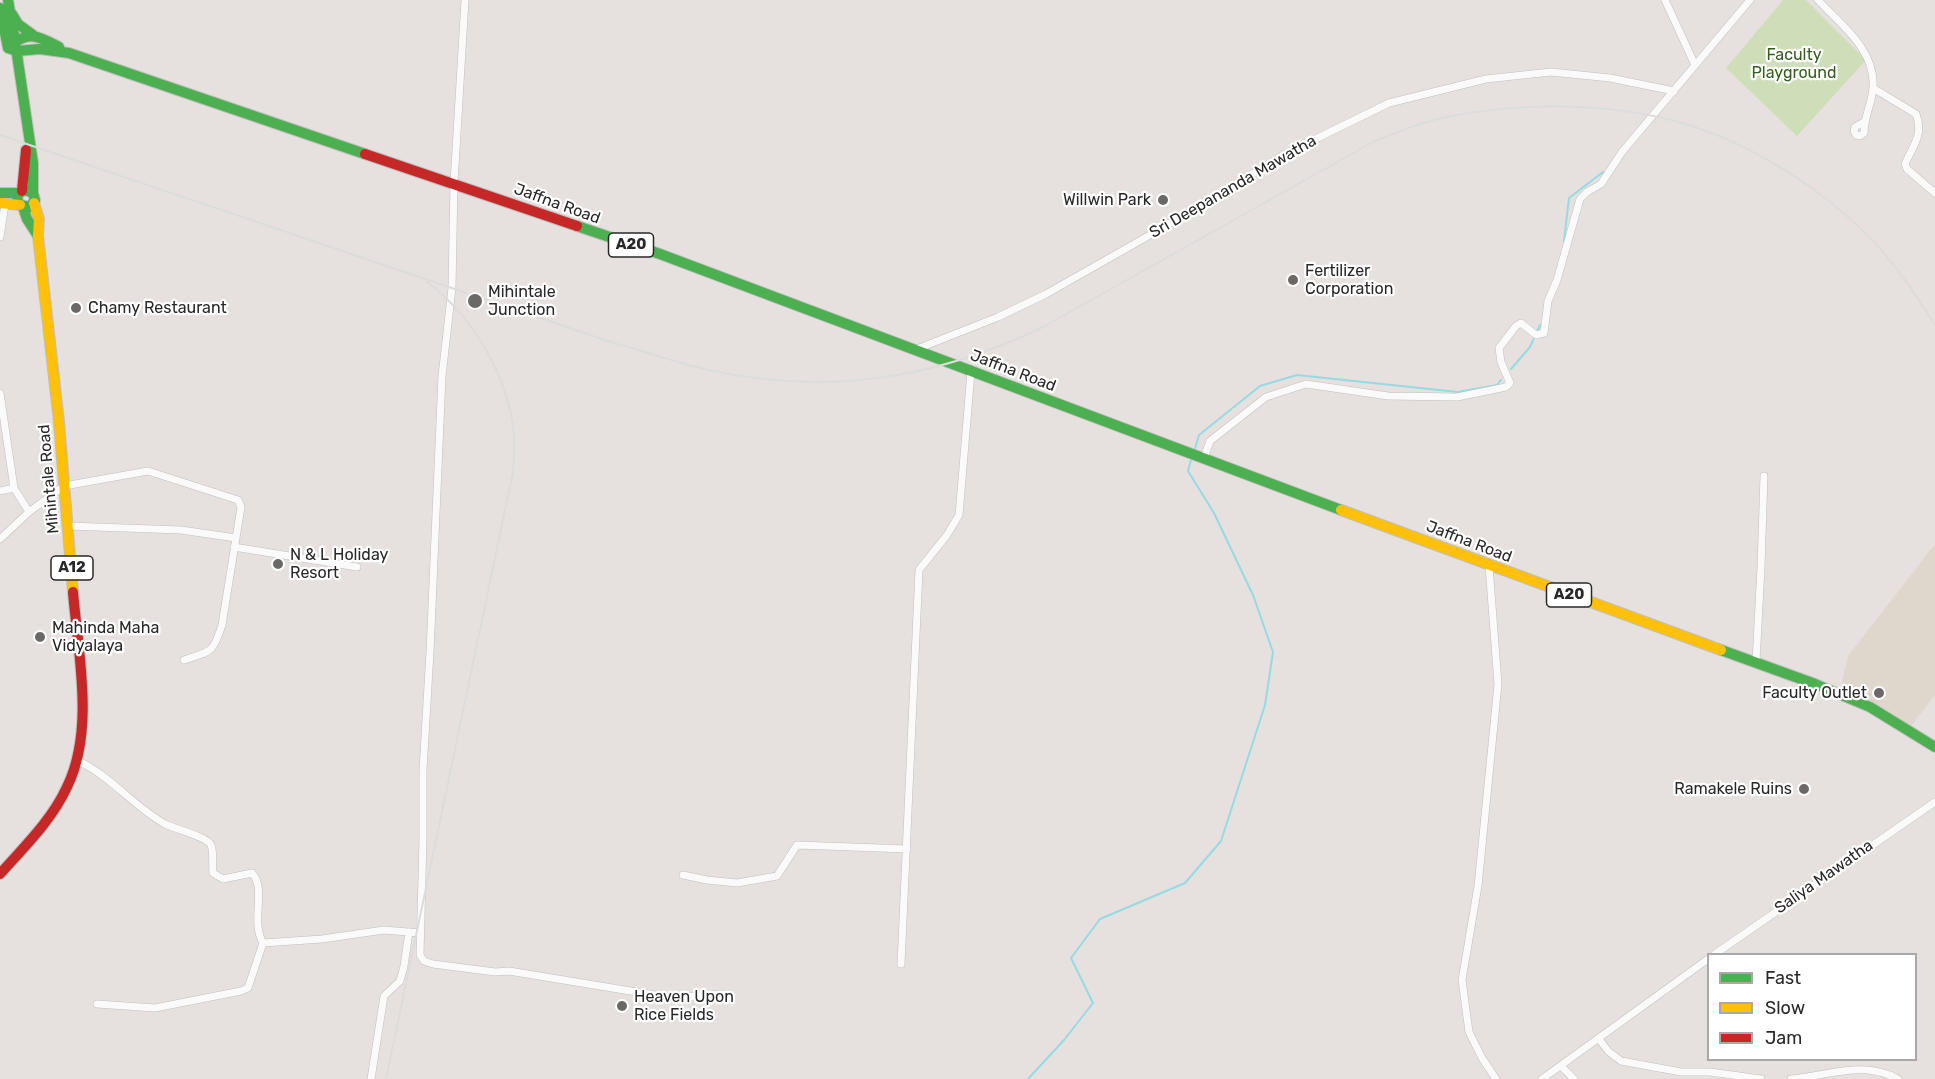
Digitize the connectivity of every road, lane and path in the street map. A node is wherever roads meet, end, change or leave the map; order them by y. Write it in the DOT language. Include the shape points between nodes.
graph roads {
  1 [pos="465,0"];
  2 [pos="1665,0"];
  3 [pos="1750,0"];
  4 [pos="1818,0"];
  5 [pos="6,6"];
  6 [pos="33,35"];
  7 [pos="13,47"];
  8 [pos="69,54"];
  9 [pos="1695,65"];
  10 [pos="1873,88"];
  11 [pos="1674,91"];
  12 [pos="1863,122"];
  13 [pos="454,183"];
  14 [pos="0,193"];
  15 [pos="1935,193"];
  16 [pos="25,199"];
  17 [pos="2,204"];
  18 [pos="0,237"];
  19 [pos="914,350"];
  20 [pos="972,372"];
  21 [pos="0,393"];
  22 [pos="1196,455"];
  23 [pos="1764,476"];
  24 [pos="64,486"];
  25 [pos="14,488"];
  26 [pos="0,491"];
  27 [pos="29,512"];
  28 [pos="68,526"];
  29 [pos="236,538"];
  30 [pos="0,539"];
  31 [pos="234,547"];
  32 [pos="1489,566"];
  33 [pos="357,567"];
  34 [pos="184,660"];
  35 [pos="1756,662"];
  36 [pos="1935,747"];
  37 [pos="78,761"];
  38 [pos="1935,802"];
  39 [pos="907,849"];
  40 [pos="0,874"];
  41 [pos="683,875"];
  42 [pos="410,932"];
  43 [pos="420,933"];
  44 [pos="263,944"];
  45 [pos="1716,953"];
  46 [pos="1707,960"];
  47 [pos="901,964"];
  48 [pos="722,994"];
  49 [pos="97,1005"];
  50 [pos="1599,1039"];
  51 [pos="1561,1066"];
  52 [pos="371,1079"];
  53 [pos="1496,1079"];
  54 [pos="1542,1079"];
  55 [pos="1574,1079"];
  56 [pos="1761,1079"];
  57 [pos="1791,1079"];
  58 [pos="1898,1079"];
  1 -- 13 [label="street"];
  2 -- 9 [label="street"];
  3 -- 9 [label="street"];
  4 -- 10 [label="street" via="1869,58"];
  5 -- 6 [label="main road, Jaffna Road" via="18,24"];
  5 -- 7 [label="main road, Mihintale Road"];
  6 -- 7 [label="main road" via="23,36"];
  6 -- 8 [label="main road, Jaffna Road / A20"];
  7 -- 8 [label="main road, Jaffna Road / A20"];
  7 -- 16 [label="main road, Mihintale Road" via="27,145"];
  8 -- 13 [label="main road, Jaffna Road / A20"];
  9 -- 11 [label="street"];
  10 -- 12 [label="street"];
  10 -- 15 [label="street" via="1916,114 1919,139 1905,164"];
  11 -- 19 [label="street, Sri Deepananda Mawatha" via="1610,78 1551,72 1486,79 1389,103 1287,153 1046,294"];
  11 -- 22 [label="street" via="1601,184 1580,200 1548,302 1544,333 1534,333 1521,323 1499,348 1510,383 1506,387 1457,396 1388,396 1306,384 1266,397"];
  13 -- 19 [label="main road, Jaffna Road / A20" via="660,254"];
  13 -- 43 [label="street" via="452,288 442,376 423,770"];
  14 -- 16 [label="main road"];
  16 -- 17 [label="main road"];
  16 -- 24 [label="main road, Mihintale Road / A12" via="38,212"];
  17 -- 18 [label="street"];
  19 -- 20 [label="main road, Jaffna Road / A20"];
  20 -- 22 [label="main road, Jaffna Road / A20"];
  20 -- 39 [label="street" via="959,514 919,570"];
  21 -- 25 [label="street"];
  22 -- 32 [label="main road, Jaffna Road / A20"];
  23 -- 35 [label="street"];
  24 -- 27 [label="street"];
  24 -- 28 [label="main road, Mihintale Road / A12"];
  24 -- 29 [label="street" via="148,471 238,500 241,507"];
  25 -- 26 [label="street"];
  25 -- 27 [label="street"];
  27 -- 30 [label="street"];
  28 -- 29 [label="street" via="180,530"];
  28 -- 37 [label="main road, Mihintale Road / A12" via="84,702"];
  29 -- 31 [label="street"];
  31 -- 33 [label="street"];
  31 -- 34 [label="street" via="217,641 209,652"];
  32 -- 35 [label="main road, Jaffna Road / A20"];
  32 -- 53 [label="street" via="1498,684 1478,886 1462,980 1469,1032"];
  35 -- 36 [label="main road, Jaffna Road / A20" via="1870,707"];
  37 -- 40 [label="main road, Mihintale Road / A12" via="60,804"];
  37 -- 44 [label="street" via="100,773 163,823 206,840 212,846 213,873 223,879 252,873 258,887 257,934"];
  38 -- 45 [label="street, Saliya Mawatha"];
  39 -- 41 [label="street" via="797,845 777,876 736,883"];
  39 -- 47 [label="street"];
  42 -- 43 [label="street"];
  42 -- 44 [label="street" via="384,930"];
  42 -- 52 [label="street" via="400,981 384,996"];
  43 -- 48 [label="street" via="420,955 429,963 509,971 673,998"];
  44 -- 49 [label="street" via="248,988 241,991 155,1008"];
  46 -- 50 [label="street"];
  50 -- 51 [label="street"];
  50 -- 56 [label="street" via="1621,1061"];
  51 -- 54 [label="street"];
  51 -- 55 [label="street"];
  57 -- 58 [label="street" via="1844,1069 1866,1070"];
}
